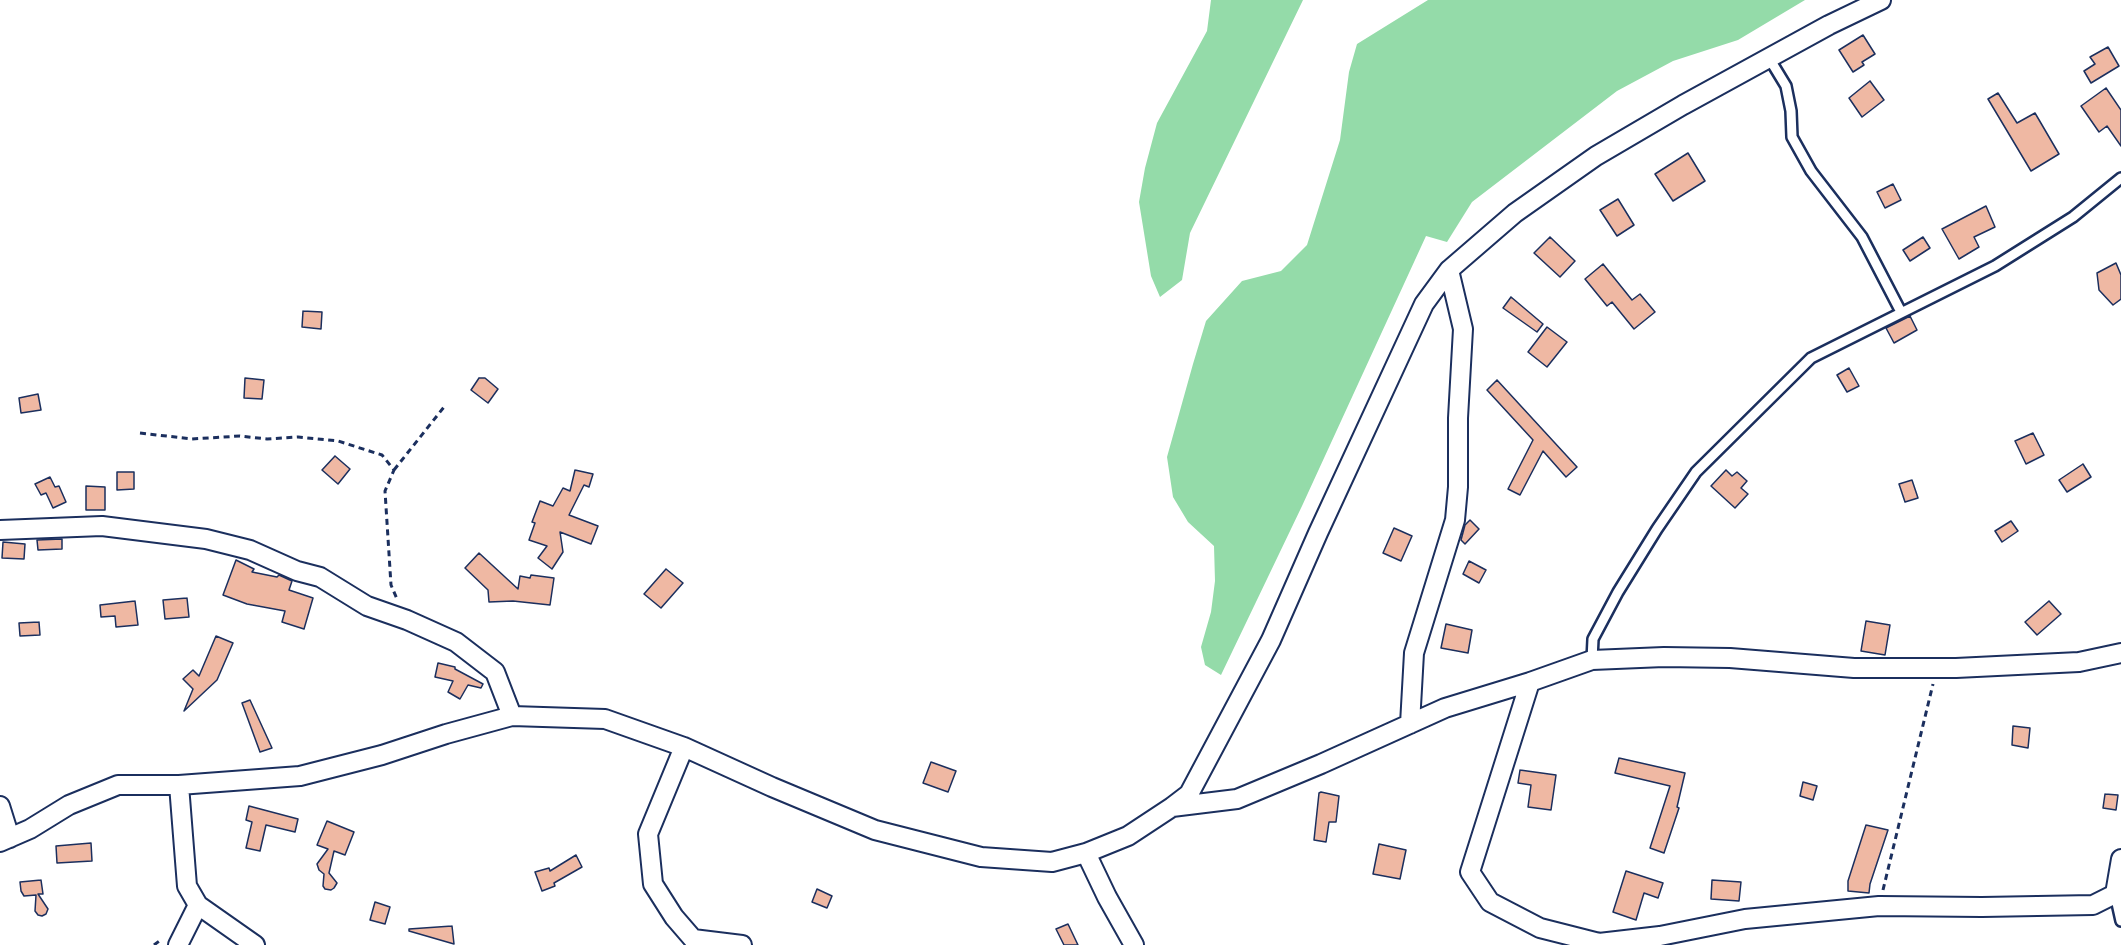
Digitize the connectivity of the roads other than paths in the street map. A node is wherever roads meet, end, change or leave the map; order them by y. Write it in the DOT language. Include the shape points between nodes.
graph roads {
  1 [pos="1881,0"];
  2 [pos="1769,58"];
  3 [pos="2121,178"];
  4 [pos="1449,270"];
  5 [pos="1901,312"];
  6 [pos="0,530"];
  7 [pos="2121,653"];
  8 [pos="1592,660"];
  9 [pos="1530,682"];
  10 [pos="512,716"];
  11 [pos="1410,724"];
  12 [pos="684,747"];
  13 [pos="178,785"];
  14 [pos="0,806"];
  15 [pos="1172,807"];
  16 [pos="5,839"];
  17 [pos="1086,853"];
  18 [pos="2121,859"];
  19 [pos="2115,894"];
  20 [pos="198,905"];
  21 [pos="2121,921"];
  22 [pos="1680,938"];
  23 [pos="718,944"];
  24 [pos="178,945"];
  25 [pos="255,945"];
  26 [pos="742,945"];
  27 [pos="1134,945"];
  1 -- 2 [label="street"];
  2 -- 4 [label="street" via="1596,156 1515,213"];
  2 -- 5 [label="lane" via="1786,86 1792,137 1811,171 1862,237"];
  3 -- 5 [label="lane" via="2073,218 1995,266"];
  4 -- 11 [label="street" via="1463,329 1458,487 1455,520 1414,653"];
  4 -- 15 [label="street" via="1424,304 1271,640 1189,794"];
  5 -- 8 [label="lane" via="1811,358 1696,472 1617,591 1593,639"];
  6 -- 10 [label="street" via="102,526 206,539 250,550 320,577 367,606 456,642 495,672"];
  7 -- 8 [label="street" via="2079,662 1937,668 1854,669 1730,658"];
  8 -- 9 [label="street"];
  9 -- 11 [label="street" via="1445,708"];
  9 -- 22 [label="street" via="1470,872 1490,902 1540,928 1599,943"];
  10 -- 12 [label="street" via="604,719"];
  10 -- 13 [label="street" via="300,776"];
  11 -- 15 [label="street" via="1237,799"];
  12 -- 17 [label="street" via="772,788 885,833 981,857 1052,862"];
  12 -- 23 [label="street" via="648,834 653,884 693,939"];
  13 -- 16 [label="street" via="118,785 69,805"];
  13 -- 20 [label="street" via="187,886"];
  14 -- 16 [label="street"];
  15 -- 17 [label="street" via="1128,836"];
  17 -- 27 [label="street"];
  18 -- 19 [label="street"];
  19 -- 21 [label="lane"];
  19 -- 22 [label="street" via="2093,905 1880,906 1745,919"];
  20 -- 24 [label="street"];
  20 -- 25 [label="street"];
  23 -- 26 [label="street"];
}
